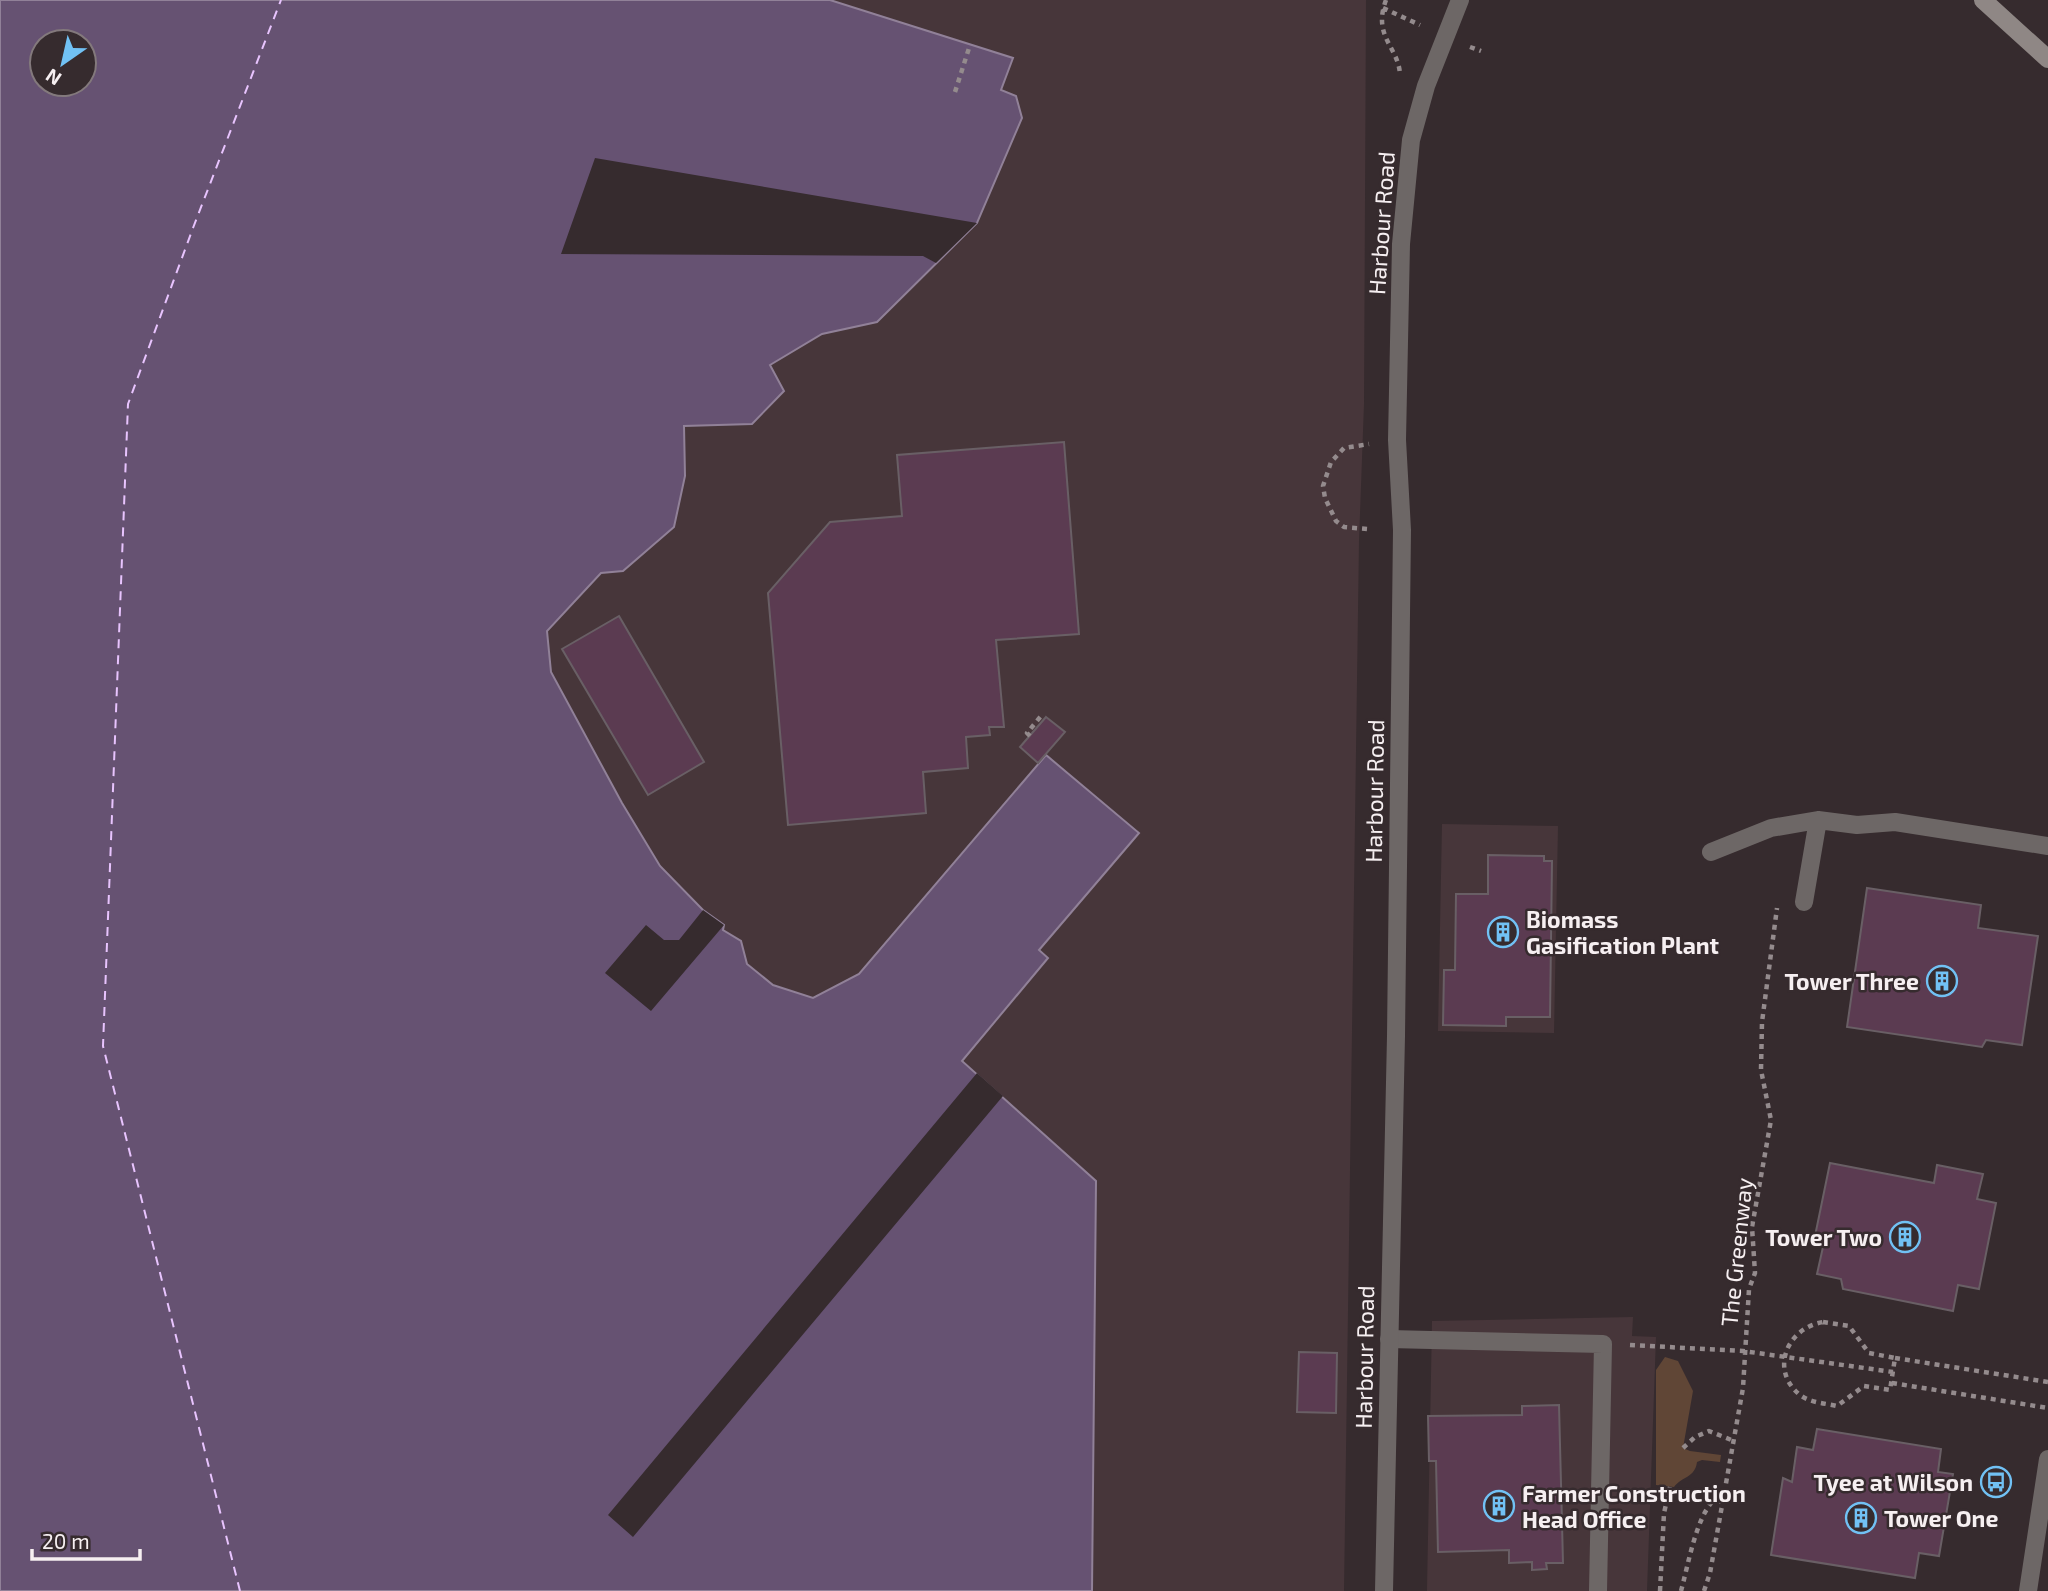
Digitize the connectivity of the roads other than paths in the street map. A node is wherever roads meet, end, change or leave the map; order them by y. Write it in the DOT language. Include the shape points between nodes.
graph roads {
  1 [pos="1460,0"];
  2 [pos="1983,0"];
  3 [pos="2048,59"];
  4 [pos="1818,820"];
  5 [pos="2048,846"];
  6 [pos="1711,852"];
  7 [pos="1804,902"];
  8 [pos="1389,1339"];
  9 [pos="2048,1459"];
  10 [pos="1384,1591"];
  11 [pos="1598,1591"];
  12 [pos="2028,1591"];
  1 -- 8 [label="street, Harbour Road" via="1426,86 1411,140 1401,244 1397,440 1402,530"];
  2 -- 3 [label="main road"];
  4 -- 5 [label="street" via="1857,825 1895,822"];
  4 -- 6 [label="street" via="1771,828"];
  4 -- 7 [label="street"];
  8 -- 10 [label="street, Harbour Road"];
  8 -- 11 [label="street" via="1603,1344"];
  9 -- 12 [label="street"];
}
